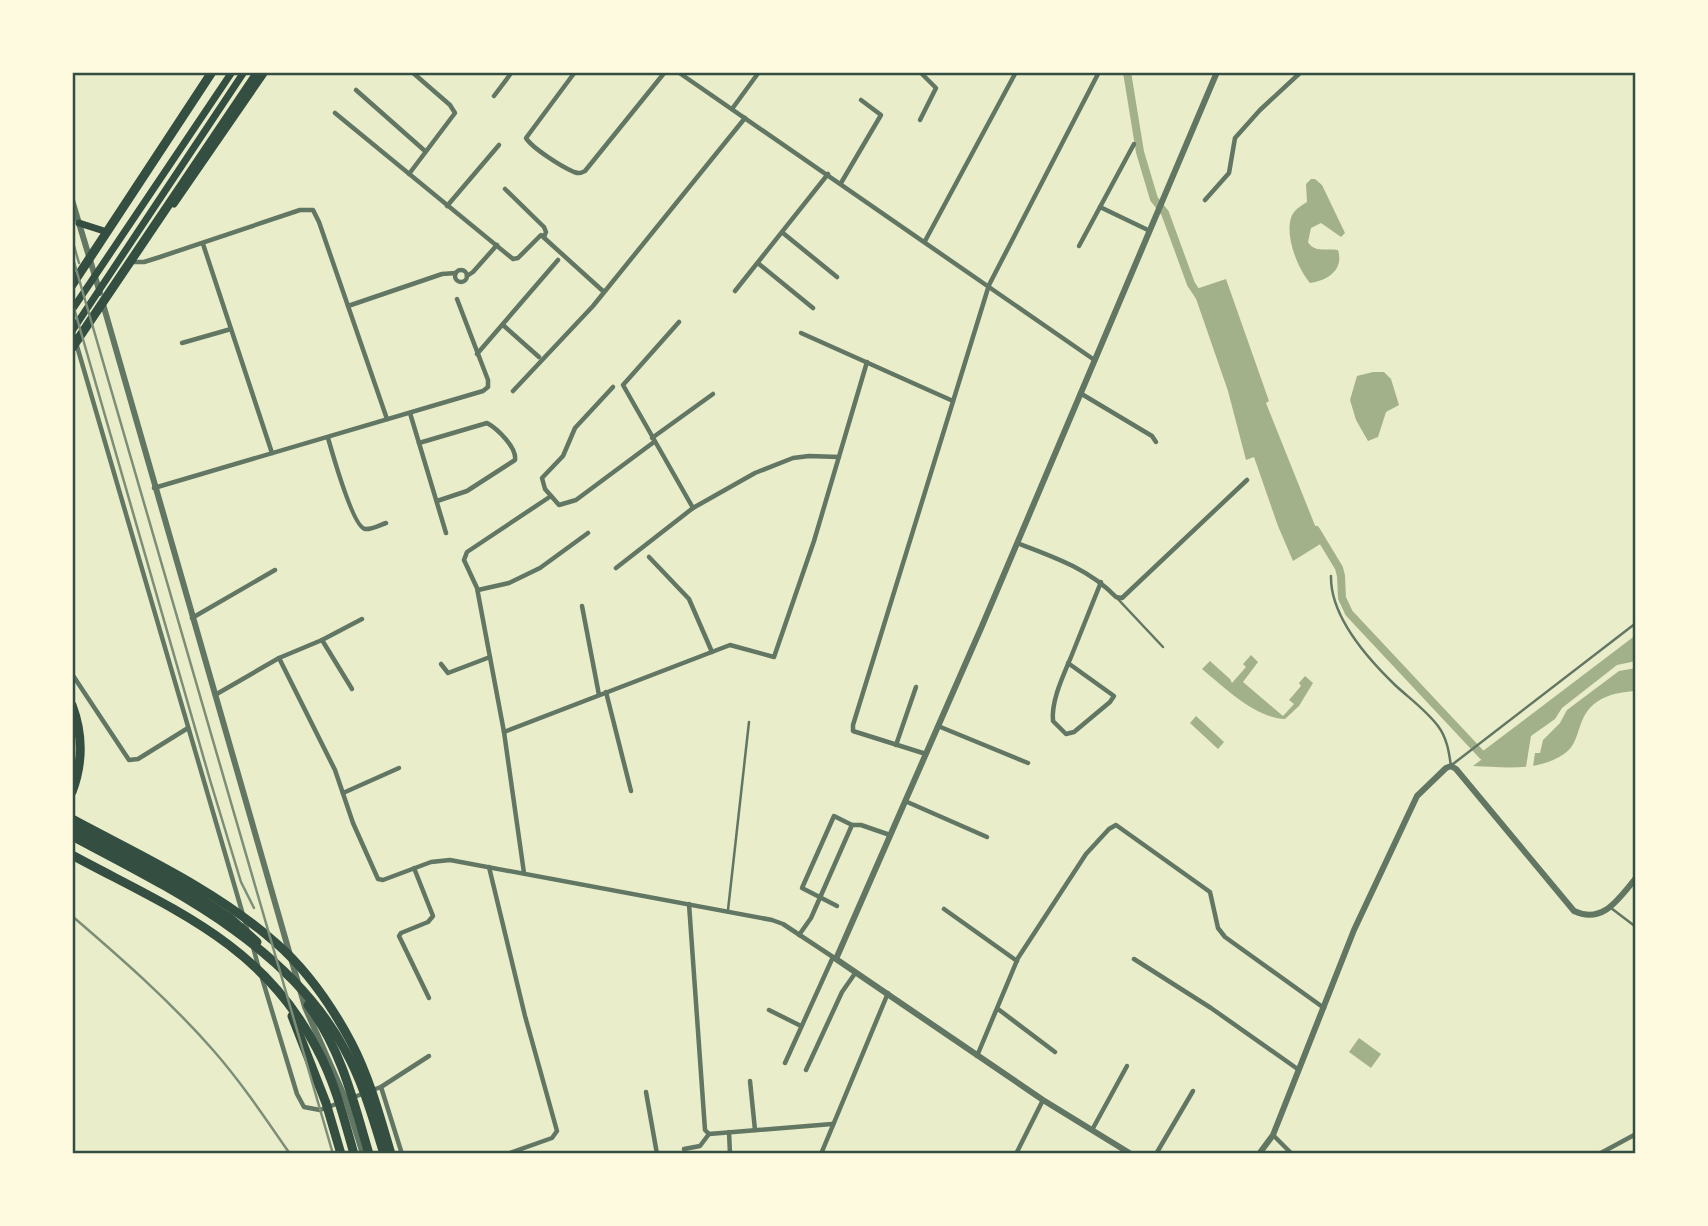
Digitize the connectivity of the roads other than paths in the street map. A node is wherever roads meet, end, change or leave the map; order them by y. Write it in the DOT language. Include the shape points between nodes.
graph roads {
  1 [pos="211,72"];
  2 [pos="230,72"];
  3 [pos="245,72"];
  4 [pos="258,72"];
  5 [pos="265,72"];
  6 [pos="412,72"];
  7 [pos="512,72"];
  8 [pos="575,72"];
  9 [pos="665,72"];
  10 [pos="678,72"];
  11 [pos="759,72"];
  12 [pos="920,72"];
  13 [pos="1016,72"];
  14 [pos="1099,72"];
  15 [pos="1217,72"];
  16 [pos="1301,72"];
  17 [pos="356,90"];
  18 [pos="495,96"];
  19 [pos="861,100"];
  20 [pos="732,109"];
  21 [pos="334,113"];
  22 [pos="745,118"];
  23 [pos="920,120"];
  24 [pos="1134,144"];
  25 [pos="499,145"];
  26 [pos="425,151"];
  27 [pos="409,174"];
  28 [pos="828,174"];
  29 [pos="841,183"];
  30 [pos="505,189"];
  31 [pos="72,200"];
  32 [pos="1205,200"];
  33 [pos="447,206"];
  34 [pos="1101,207"];
  35 [pos="114,216"];
  36 [pos="79,223"];
  37 [pos="159,226"];
  38 [pos="104,231"];
  39 [pos="1151,231"];
  40 [pos="783,233"];
  41 [pos="544,237"];
  42 [pos="925,241"];
  43 [pos="203,244"];
  44 [pos="497,245"];
  45 [pos="1079,246"];
  46 [pos="88,254"];
  47 [pos="558,260"];
  48 [pos="134,262"];
  49 [pos="759,264"];
  50 [pos="456,273"];
  51 [pos="467,276"];
  52 [pos="837,276"];
  53 [pos="72,285"];
  54 [pos="989,285"];
  55 [pos="735,291"];
  56 [pos="604,292"];
  57 [pos="457,299"];
  58 [pos="103,306"];
  59 [pos="348,306"];
  60 [pos="72,308"];
  61 [pos="813,308"];
  62 [pos="679,322"];
  63 [pos="503,325"];
  64 [pos="231,328"];
  65 [pos="72,329"];
  66 [pos="801,334"];
  67 [pos="182,343"];
  68 [pos="75,346"];
  69 [pos="477,354"];
  70 [pos="72,356"];
  71 [pos="538,357"];
  72 [pos="1093,359"];
  73 [pos="867,362"];
  74 [pos="613,387"];
  75 [pos="513,391"];
  76 [pos="1079,393"];
  77 [pos="713,394"];
  78 [pos="953,401"];
  79 [pos="410,413"];
  80 [pos="387,419"];
  81 [pos="328,438"];
  82 [pos="653,440"];
  83 [pos="419,443"];
  84 [pos="1156,443"];
  85 [pos="272,453"];
  86 [pos="839,457"];
  87 [pos="1247,480"];
  88 [pos="154,488"];
  89 [pos="551,496"];
  90 [pos="437,500"];
  91 [pos="692,508"];
  92 [pos="386,523"];
  93 [pos="446,533"];
  94 [pos="588,533"];
  95 [pos="1017,543"];
  96 [pos="649,557"];
  97 [pos="616,568"];
  98 [pos="275,570"];
  99 [pos="1331,576"];
  100 [pos="1101,582"];
  101 [pos="478,590"];
  102 [pos="1116,597"];
  103 [pos="582,606"];
  104 [pos="192,618"];
  105 [pos="362,619"];
  106 [pos="1636,623"];
  107 [pos="321,640"];
  108 [pos="1163,647"];
  109 [pos="712,652"];
  110 [pos="490,657"];
  111 [pos="279,658"];
  112 [pos="1068,663"];
  113 [pos="440,664"];
  114 [pos="72,674"];
  115 [pos="916,687"];
  116 [pos="352,689"];
  117 [pos="606,692"];
  118 [pos="214,695"];
  119 [pos="599,695"];
  120 [pos="72,705"];
  121 [pos="749,722"];
  122 [pos="937,725"];
  123 [pos="188,728"];
  124 [pos="504,732"];
  125 [pos="896,745"];
  126 [pos="926,754"];
  127 [pos="1028,763"];
  128 [pos="1451,766"];
  129 [pos="399,768"];
  130 [pos="631,791"];
  131 [pos="72,792"];
  132 [pos="343,793"];
  133 [pos="905,802"];
  134 [pos="72,819"];
  135 [pos="852,825"];
  136 [pos="72,827"];
  137 [pos="890,835"];
  138 [pos="72,836"];
  139 [pos="987,837"];
  140 [pos="72,855"];
  141 [pos="145,866"];
  142 [pos="489,867"];
  143 [pos="164,868"];
  144 [pos="414,868"];
  145 [pos="524,873"];
  146 [pos="1636,878"];
  147 [pos="819,898"];
  148 [pos="689,904"];
  149 [pos="837,906"];
  150 [pos="1610,908"];
  151 [pos="944,909"];
  152 [pos="728,911"];
  153 [pos="1636,927"];
  154 [pos="799,934"];
  155 [pos="835,958"];
  156 [pos="1134,959"];
  157 [pos="1017,961"];
  158 [pos="296,969"];
  159 [pos="856,972"];
  160 [pos="888,993"];
  161 [pos="429,998"];
  162 [pos="286,1002"];
  163 [pos="1324,1008"];
  164 [pos="998,1009"];
  165 [pos="769,1010"];
  166 [pos="801,1026"];
  167 [pos="1055,1052"];
  168 [pos="429,1056"];
  169 [pos="977,1056"];
  170 [pos="785,1063"];
  171 [pos="1127,1066"];
  172 [pos="806,1070"];
  173 [pos="1299,1070"];
  174 [pos="750,1082"];
  175 [pos="381,1087"];
  176 [pos="1193,1091"];
  177 [pos="646,1092"];
  178 [pos="346,1100"];
  179 [pos="1044,1100"];
  180 [pos="832,1124"];
  181 [pos="755,1130"];
  182 [pos="1091,1131"];
  183 [pos="729,1132"];
  184 [pos="709,1134"];
  185 [pos="1636,1134"];
  186 [pos="1273,1135"];
  187 [pos="684,1149"];
  188 [pos="341,1154"];
  189 [pos="354,1154"];
  190 [pos="363,1154"];
  191 [pos="369,1154"];
  192 [pos="384,1154"];
  193 [pos="391,1154"];
  194 [pos="402,1154"];
  195 [pos="507,1154"];
  196 [pos="657,1154"];
  197 [pos="730,1154"];
  198 [pos="821,1154"];
  199 [pos="1016,1154"];
  200 [pos="1131,1154"];
  201 [pos="1156,1154"];
  202 [pos="1259,1154"];
  203 [pos="1293,1154"];
  204 [pos="1599,1154"];
  1 -- 35 [label="main road"];
  1 -- 53 [label="highway"];
  2 -- 60 [label="main road"];
  2 -- 60 [label="main road"];
  3 -- 65 [label="main road"];
  3 -- 65 [label="main road"];
  4 -- 68 [label="highway"];
  5 -- 37 [label="main road"];
  6 -- 26 [label="street" via="455,113"];
  7 -- 18 [label="street"];
  8 -- 9 [label="street" via="526,138 575,173 585,171"];
  10 -- 20 [label="street"];
  11 -- 20 [label="street"];
  12 -- 23 [label="street" via="936,88"];
  13 -- 42 [label="street"];
  14 -- 54 [label="street"];
  15 -- 39 [label="street"];
  16 -- 32 [label="street" via="1235,138 1229,173"];
  17 -- 26 [label="street"];
  19 -- 29 [label="street" via="881,118"];
  20 -- 22 [label="street"];
  21 -- 27 [label="street"];
  22 -- 28 [label="street"];
  22 -- 56 [label="street"];
  24 -- 34 [label="street"];
  25 -- 33 [label="street"];
  26 -- 27 [label="street"];
  27 -- 33 [label="street"];
  28 -- 29 [label="street"];
  28 -- 40 [label="street"];
  29 -- 42 [label="street"];
  30 -- 41 [label="street" via="544,227"];
  31 -- 36 [label="street"];
  33 -- 44 [label="street"];
  34 -- 39 [label="street"];
  34 -- 45 [label="street"];
  35 -- 37 [label="main road" via="117,234 127,239 141,238"];
  35 -- 38 [label="main road"];
  36 -- 38 [label="main road"];
  36 -- 46 [label="street"];
  37 -- 48 [label="main road"];
  38 -- 46 [label="main road"];
  39 -- 72 [label="street"];
  40 -- 49 [label="street"];
  40 -- 52 [label="street"];
  41 -- 44 [label="street" via="539,235 516,259"];
  41 -- 56 [label="street"];
  42 -- 54 [label="street"];
  43 -- 48 [label="street"];
  43 -- 59 [label="street" via="300,210 313,210"];
  43 -- 64 [label="street"];
  44 -- 51 [label="street"];
  46 -- 58 [label="street"];
  47 -- 63 [label="street"];
  48 -- 58 [label="main road"];
  49 -- 55 [label="street"];
  49 -- 61 [label="street"];
  50 -- 51 [label="street" via="463,270"];
  50 -- 51 [label="street" via="460,282"];
  50 -- 59 [label="street"];
  54 -- 72 [label="street"];
  54 -- 78 [label="street"];
  56 -- 75 [label="street"];
  57 -- 69 [label="street"];
  58 -- 88 [label="street"];
  59 -- 80 [label="street"];
  62 -- 82 [label="street" via="623,385"];
  63 -- 69 [label="street"];
  63 -- 71 [label="street"];
  64 -- 67 [label="street"];
  64 -- 85 [label="street"];
  65 -- 68 [label="street"];
  66 -- 73 [label="street"];
  68 -- 70 [label="main road"];
  68 -- 123 [label="street"];
  69 -- 79 [label="street" via="488,387"];
  72 -- 76 [label="street"];
  73 -- 78 [label="street"];
  73 -- 86 [label="street"];
  74 -- 89 [label="street" via="575,428 563,456 542,478"];
  76 -- 84 [label="street" via="1152,436"];
  76 -- 95 [label="street"];
  77 -- 82 [label="street"];
  78 -- 125 [label="street" via="852,728"];
  79 -- 80 [label="street"];
  79 -- 83 [label="street"];
  80 -- 81 [label="street"];
  81 -- 85 [label="street"];
  81 -- 92 [label="street" via="361,527"];
  82 -- 89 [label="street" via="576,500 559,505"];
  82 -- 91 [label="street"];
  83 -- 90 [label="street"];
  83 -- 90 [label="street" via="487,423 515,451 515,460 467,491"];
  85 -- 88 [label="street"];
  86 -- 91 [label="street" via="783,460"];
  86 -- 109 [label="street" via="777,654 770,657 734,645"];
  87 -- 102 [label="street" via="1126,595"];
  88 -- 104 [label="street"];
  89 -- 101 [label="street" via="467,551 464,564"];
  90 -- 93 [label="street"];
  91 -- 97 [label="street"];
  94 -- 101 [label="street" via="540,568 509,583"];
  95 -- 100 [label="street"];
  95 -- 122 [label="street"];
  96 -- 109 [label="street" via="689,599"];
  98 -- 104 [label="street"];
  99 -- 128 [label="lane" via="1337,607 1359,644 1439,727"];
  100 -- 102 [label="street"];
  100 -- 112 [label="street"];
  101 -- 110 [label="street"];
  102 -- 108 [label="lane"];
  103 -- 119 [label="street"];
  104 -- 118 [label="street"];
  105 -- 107 [label="street"];
  106 -- 128 [label="lane"];
  107 -- 111 [label="street"];
  107 -- 116 [label="street"];
  109 -- 117 [label="street"];
  110 -- 113 [label="street" via="447,673"];
  110 -- 124 [label="street"];
  111 -- 118 [label="street"];
  111 -- 132 [label="street"];
  112 -- 112 [label="street" via="1052,717 1066,734 1114,696"];
  114 -- 123 [label="street" via="129,760"];
  115 -- 125 [label="street"];
  117 -- 119 [label="street"];
  117 -- 130 [label="street"];
  118 -- 158 [label="street"];
  119 -- 124 [label="street"];
  120 -- 131 [label="highway" via="81,750"];
  121 -- 152 [label="lane"];
  122 -- 126 [label="street"];
  122 -- 127 [label="street"];
  123 -- 178 [label="street" via="299,1098 304,1107 320,1110"];
  124 -- 145 [label="street"];
  125 -- 126 [label="street"];
  126 -- 133 [label="street"];
  128 -- 150 [label="street" via="1574,911 1597,915"];
  128 -- 163 [label="street" via="1417,796 1354,930"];
  129 -- 132 [label="street"];
  132 -- 144 [label="street" via="376,877 383,880"];
  133 -- 137 [label="street"];
  133 -- 139 [label="street"];
  134 -- 143 [label="highway"];
  135 -- 137 [label="street"];
  135 -- 147 [label="street"];
  135 -- 147 [label="street" via="834,816 802,888"];
  136 -- 141 [label="highway"];
  137 -- 155 [label="street"];
  138 -- 192 [label="highway" via="211,914 286,974 322,1013 345,1050"];
  140 -- 162 [label="highway" via="203,925 253,963"];
  141 -- 143 [label="highway"];
  141 -- 191 [label="highway" via="253,937 312,1010 337,1056"];
  142 -- 144 [label="street" via="438,860"];
  142 -- 145 [label="street"];
  142 -- 195 [label="street" via="557,1131 552,1138"];
  143 -- 193 [label="highway" via="242,916 300,968 352,1045"];
  144 -- 161 [label="street" via="433,916 401,933 400,941"];
  145 -- 148 [label="street"];
  146 -- 150 [label="street"];
  147 -- 149 [label="street"];
  147 -- 154 [label="street"];
  148 -- 152 [label="street"];
  148 -- 184 [label="street" via="705,1130"];
  150 -- 153 [label="lane"];
  151 -- 157 [label="street"];
  152 -- 154 [label="street" via="772,920"];
  154 -- 155 [label="street"];
  155 -- 159 [label="street"];
  155 -- 166 [label="street"];
  156 -- 173 [label="street"];
  157 -- 163 [label="street" via="1086,854 1116,825 1210,892 1218,928 1225,937"];
  157 -- 164 [label="street"];
  158 -- 178 [label="street" via="305,1007"];
  158 -- 178 [label="street" via="339,1044"];
  159 -- 160 [label="street"];
  159 -- 172 [label="street"];
  160 -- 169 [label="street"];
  160 -- 180 [label="street"];
  162 -- 188 [label="highway" via="313,1065"];
  162 -- 189 [label="highway" via="317,1049"];
  163 -- 173 [label="street"];
  164 -- 167 [label="street"];
  164 -- 169 [label="street"];
  165 -- 166 [label="street"];
  166 -- 170 [label="street"];
  168 -- 175 [label="street"];
  169 -- 179 [label="street"];
  171 -- 182 [label="street"];
  173 -- 186 [label="street"];
  174 -- 181 [label="street"];
  175 -- 178 [label="street"];
  175 -- 194 [label="street"];
  176 -- 201 [label="street"];
  177 -- 196 [label="street"];
  178 -- 190 [label="street"];
  179 -- 182 [label="street"];
  179 -- 199 [label="street"];
  180 -- 181 [label="street"];
  180 -- 198 [label="street"];
  181 -- 183 [label="street"];
  182 -- 200 [label="street"];
  183 -- 184 [label="street"];
  183 -- 197 [label="street"];
  184 -- 187 [label="street" via="700,1146"];
  185 -- 204 [label="street"];
  186 -- 202 [label="street"];
  186 -- 203 [label="street"];
}
